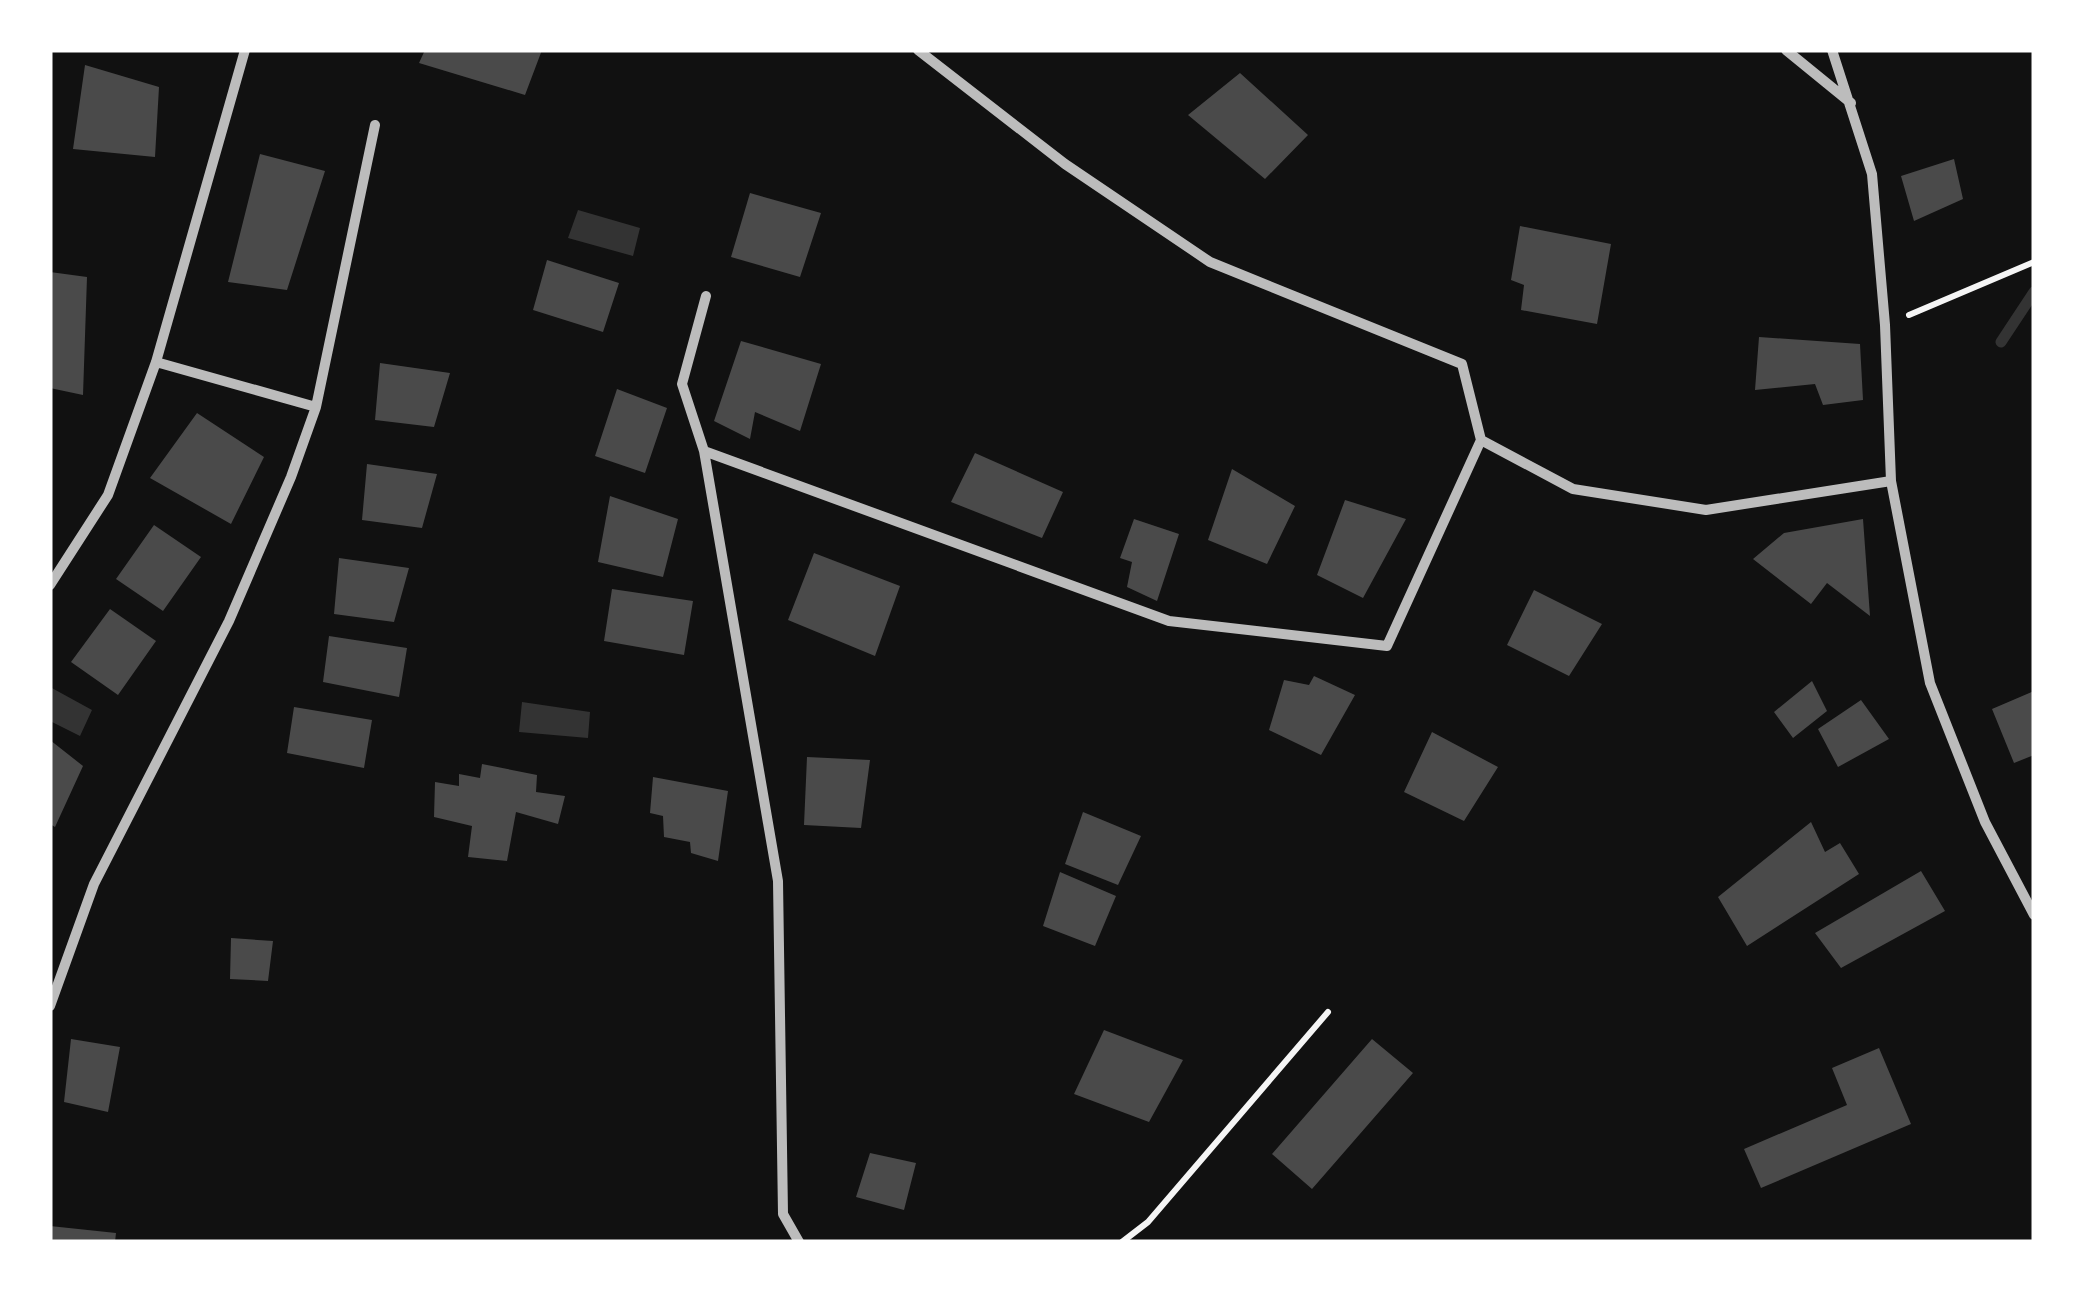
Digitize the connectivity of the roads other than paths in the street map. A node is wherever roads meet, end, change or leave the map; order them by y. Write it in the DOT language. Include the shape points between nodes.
graph roads {
  1 [pos="245,50"];
  2 [pos="918,50"];
  3 [pos="1786,50"];
  4 [pos="1832,50"];
  5 [pos="1850,103"];
  6 [pos="375,125"];
  7 [pos="706,296"];
  8 [pos="156,362"];
  9 [pos="316,406"];
  10 [pos="1480,440"];
  11 [pos="704,451"];
  12 [pos="1891,481"];
  13 [pos="50,585"];
  14 [pos="2034,915"];
  15 [pos="50,1006"];
  16 [pos="799,1242"];
  1 -- 8 [label="street"];
  2 -- 10 [label="street" via="1065,164 1210,262 1462,364"];
  3 -- 5 [label="street"];
  4 -- 5 [label="street"];
  5 -- 12 [label="street" via="1872,174"];
  6 -- 9 [label="street"];
  7 -- 11 [label="street" via="682,384"];
  8 -- 9 [label="street"];
  8 -- 13 [label="street" via="108,495"];
  9 -- 15 [label="street" via="229,620 94,884"];
  10 -- 11 [label="street" via="1387,646 1169,622"];
  10 -- 12 [label="street" via="1574,489 1706,510"];
  11 -- 16 [label="street" via="778,881 784,1214"];
  12 -- 14 [label="street" via="1930,683 1985,822"];
}
